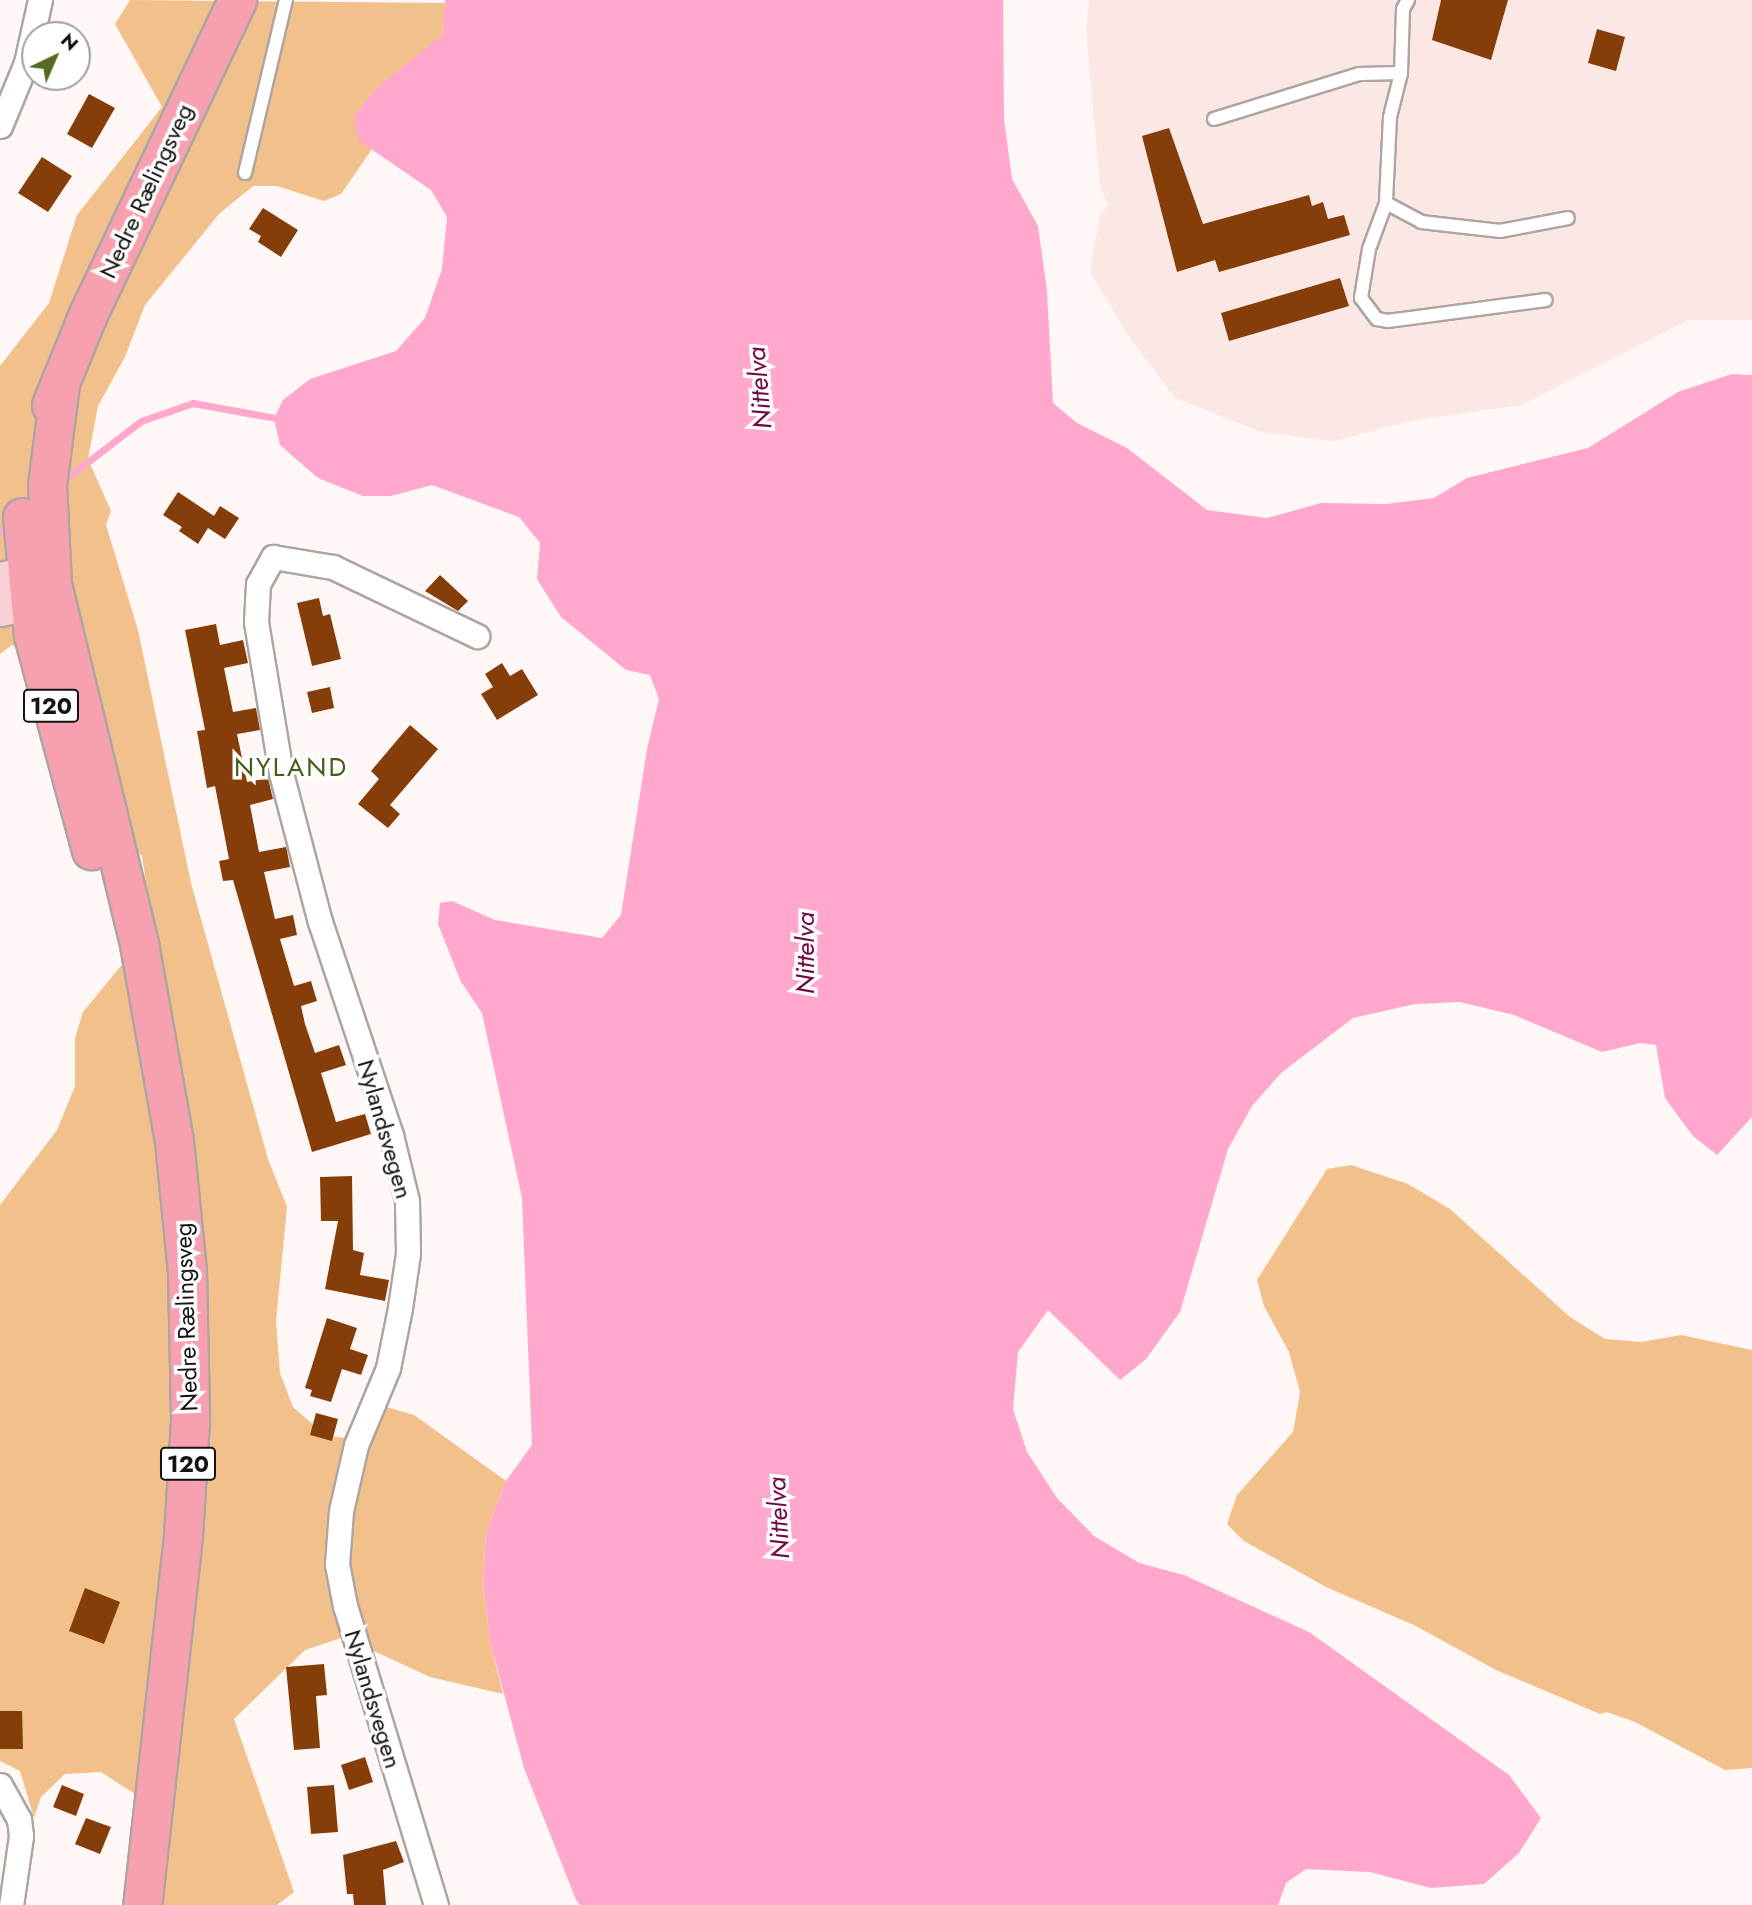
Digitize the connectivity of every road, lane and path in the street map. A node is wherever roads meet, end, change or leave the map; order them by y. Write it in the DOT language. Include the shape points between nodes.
graph roads {
  1 [pos="40,0"];
  2 [pos="237,0"];
  3 [pos="286,0"];
  4 [pos="1405,3"];
  5 [pos="1401,73"];
  6 [pos="1214,119"];
  7 [pos="0,126"];
  8 [pos="245,173"];
  9 [pos="1386,202"];
  10 [pos="1568,218"];
  11 [pos="1546,300"];
  12 [pos="21,590"];
  13 [pos="477,636"];
  14 [pos="0,1785"];
  15 [pos="11,1905"];
  16 [pos="142,1905"];
  17 [pos="436,1905"];
  1 -- 7 [label="street" via="26,62"];
  2 -- 12 [label="main road, Nedre Rælingsveg / 120" via="88,314 60,384 47,485"];
  3 -- 8 [label="lane"];
  4 -- 5 [label="lane"];
  5 -- 6 [label="lane" via="1359,74"];
  5 -- 9 [label="lane" via="1390,117"];
  9 -- 10 [label="lane" via="1421,222 1500,231"];
  9 -- 11 [label="lane" via="1362,276 1361,298 1377,319"];
  12 -- 16 [label="main road, Nedre Rælingsveg / 120" via="82,818 151,1023 180,1187 188,1283 190,1421 177,1600"];
  13 -- 17 [label="street, Nylandsvegen" via="333,567 273,557 258,584 256,622 281,773 320,922 391,1135 407,1201 408,1253 400,1308 388,1368 356,1445 341,1511 338,1564 345,1606"];
  14 -- 15 [label="street" via="19,1819 21,1836"];
}
